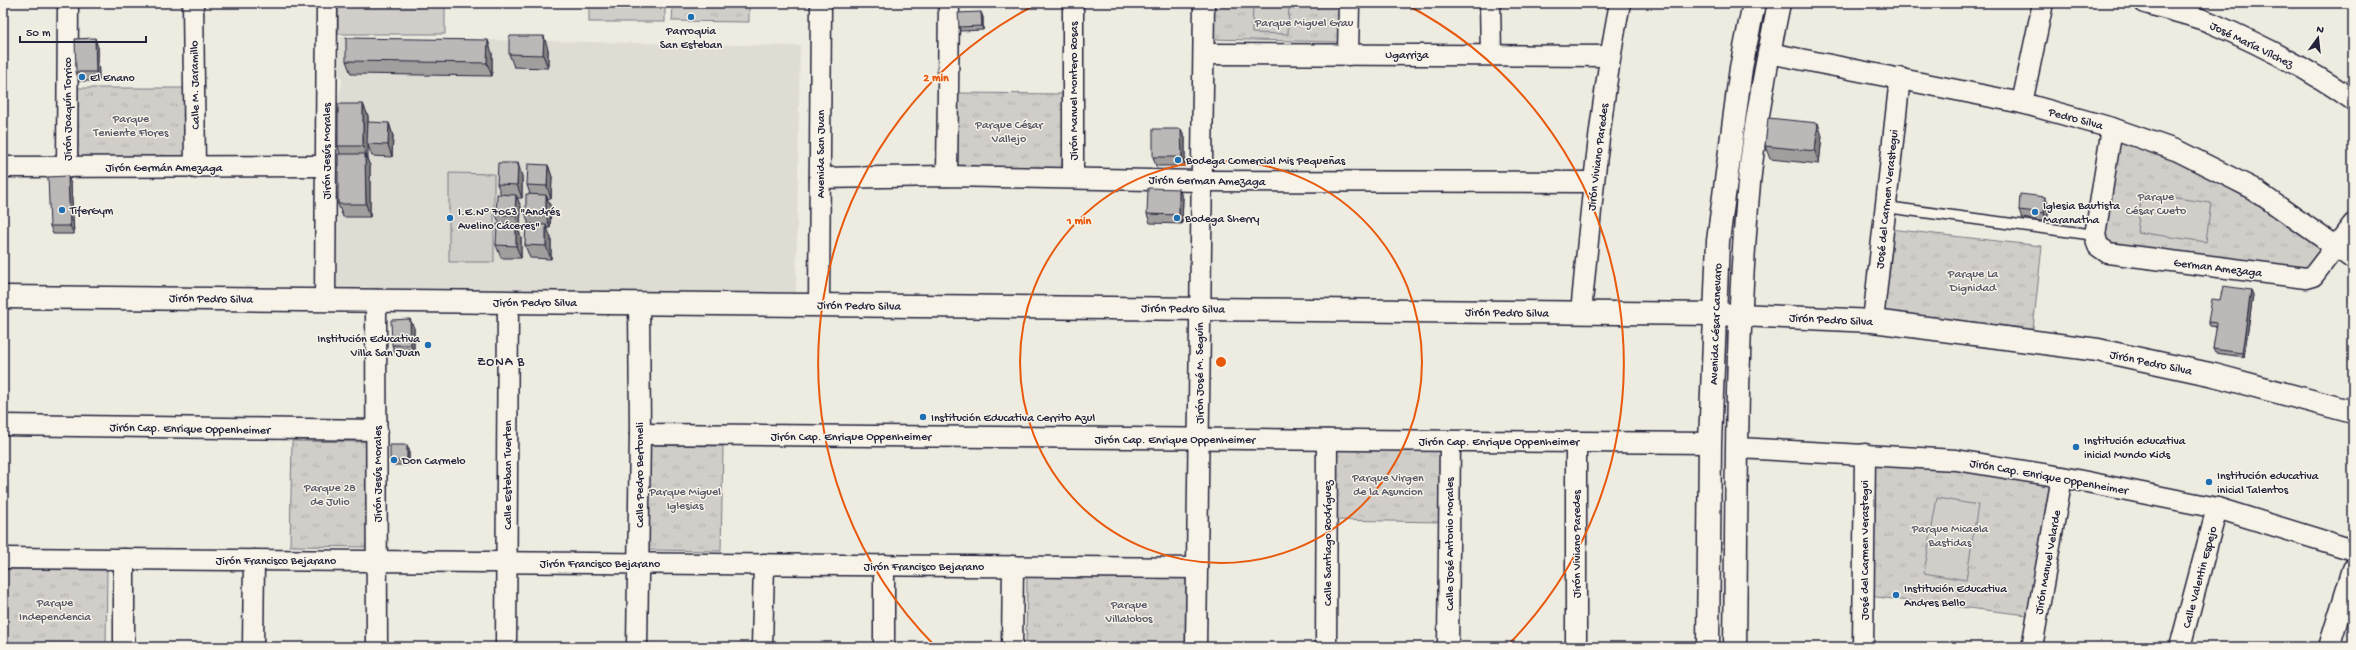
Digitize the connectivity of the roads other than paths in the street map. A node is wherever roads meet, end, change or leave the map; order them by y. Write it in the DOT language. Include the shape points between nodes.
graph roads {
  1 [pos="68,3"];
  2 [pos="193,3"];
  3 [pos="327,3"];
  4 [pos="821,3"];
  5 [pos="949,3"];
  6 [pos="1073,3"];
  7 [pos="1204,3"];
  8 [pos="1349,3"];
  9 [pos="1490,3"];
  10 [pos="1620,3"];
  11 [pos="1754,3"];
  12 [pos="1779,3"];
  13 [pos="2043,3"];
  14 [pos="2144,3"];
  15 [pos="1769,53"];
  16 [pos="1204,54"];
  17 [pos="1490,54"];
  18 [pos="1348,55"];
  19 [pos="1610,56"];
  20 [pos="1900,78"];
  21 [pos="2353,100"];
  22 [pos="2022,103"];
  23 [pos="2112,128"];
  24 [pos="326,166"];
  25 [pos="3,167"];
  26 [pos="67,168"];
  27 [pos="195,168"];
  28 [pos="947,176"];
  29 [pos="820,178"];
  30 [pos="1073,178"];
  31 [pos="1201,181"];
  32 [pos="1593,182"];
  33 [pos="1886,207"];
  34 [pos="2353,224"];
  35 [pos="2095,235"];
  36 [pos="2336,246"];
  37 [pos="2353,259"];
  38 [pos="3,296"];
  39 [pos="325,300"];
  40 [pos="376,300"];
  41 [pos="508,303"];
  42 [pos="639,303"];
  43 [pos="819,305"];
  44 [pos="1199,308"];
  45 [pos="1581,312"];
  46 [pos="1716,314"];
  47 [pos="1740,316"];
  48 [pos="1874,321"];
  49 [pos="2353,412"];
  50 [pos="3,425"];
  51 [pos="377,430"];
  52 [pos="640,434"];
  53 [pos="1199,439"];
  54 [pos="1327,440"];
  55 [pos="1450,441"];
  56 [pos="1576,442"];
  57 [pos="1710,443"];
  58 [pos="1738,448"];
  59 [pos="1865,454"];
  60 [pos="2062,476"];
  61 [pos="2217,508"];
  62 [pos="2353,550"];
  63 [pos="3,558"];
  64 [pos="124,559"];
  65 [pos="254,560"];
  66 [pos="377,561"];
  67 [pos="507,562"];
  68 [pos="638,563"];
  69 [pos="764,564"];
  70 [pos="884,565"];
  71 [pos="1013,566"];
  72 [pos="1197,568"];
  73 [pos="2353,569"];
  74 [pos="124,647"];
  75 [pos="253,647"];
  76 [pos="377,647"];
  77 [pos="506,647"];
  78 [pos="637,647"];
  79 [pos="762,647"];
  80 [pos="884,647"];
  81 [pos="1012,647"];
  82 [pos="1196,647"];
  83 [pos="1326,647"];
  84 [pos="1448,647"];
  85 [pos="1576,647"];
  86 [pos="1708,647"];
  87 [pos="1735,647"];
  88 [pos="1863,647"];
  89 [pos="2032,647"];
  90 [pos="2180,647"];
  91 [pos="2329,647"];
  1 -- 26 [label="street, Jirón Joaquín Torrico"];
  2 -- 27 [label="street, Calle M. Jaramillo"];
  3 -- 24 [label="street, Jirón Jesús Morales"];
  4 -- 29 [label="street, Avenida San Juan"];
  5 -- 28 [label="street"];
  6 -- 30 [label="street, Jirón Manuel Montero Rosas"];
  7 -- 16 [label="street, Jirón José M. Seguín"];
  8 -- 18 [label="street"];
  9 -- 17 [label="street"];
  10 -- 19 [label="street, Jirón Viviano Paredes"];
  11 -- 46 [label="street, Avenida César Canevaro" via="1741,68 1718,241"];
  12 -- 15 [label="street, Avenida César Canevaro"];
  13 -- 22 [label="street"];
  14 -- 21 [label="street, José María Vílchez" via="2208,22 2256,44"];
  15 -- 20 [label="street, Pedro Silva"];
  15 -- 47 [label="street, Avenida César Canevaro" via="1749,182"];
  16 -- 18 [label="street, Ugarriza"];
  16 -- 31 [label="street, Jirón José M. Seguín"];
  17 -- 18 [label="street, Ugarriza"];
  17 -- 19 [label="street, Ugarriza"];
  19 -- 32 [label="street, Jirón Viviano Paredes"];
  20 -- 22 [label="street, Pedro Silva"];
  20 -- 33 [label="street, José del Carmen Verastegui"];
  22 -- 23 [label="street, Pedro Silva"];
  23 -- 35 [label="street"];
  23 -- 36 [label="street, Pedro Silva" via="2178,150 2252,188"];
  24 -- 27 [label="street, Jirón Germán Amezaga"];
  24 -- 39 [label="street, Jirón Jesús Morales"];
  25 -- 26 [label="street, Jirón Germán Amezaga"];
  26 -- 27 [label="street, Jirón Germán Amezaga"];
  28 -- 29 [label="street, Jirón German Amezaga"];
  28 -- 30 [label="street, Jirón German Amezaga"];
  29 -- 43 [label="street, Avenida San Juan"];
  30 -- 31 [label="street, Jirón German Amezaga"];
  31 -- 32 [label="street, Jirón German Amezaga"];
  31 -- 44 [label="street, Jirón José M. Seguín"];
  32 -- 45 [label="street, Jirón Viviano Paredes"];
  33 -- 35 [label="lane"];
  33 -- 48 [label="street, José del Carmen Verastegui"];
  34 -- 36 [label="street, German Amezaga"];
  35 -- 36 [label="street, German Amezaga" via="2098,246 2108,253 2306,278 2313,276"];
  36 -- 37 [label="street, Pedro Silva"];
  38 -- 39 [label="street, Jirón Pedro Silva"];
  39 -- 40 [label="street, Jirón Pedro Silva"];
  40 -- 41 [label="street, Jirón Pedro Silva"];
  40 -- 51 [label="street, Jirón Jesús Morales"];
  41 -- 42 [label="street, Jirón Pedro Silva"];
  41 -- 67 [label="street, Calle Esteban Tuerten"];
  42 -- 43 [label="street, Jirón Pedro Silva"];
  42 -- 52 [label="street, Calle Pedro Bertoneli"];
  43 -- 44 [label="street, Jirón Pedro Silva"];
  44 -- 45 [label="street, Jirón Pedro Silva"];
  44 -- 53 [label="street, Jirón José M. Seguín"];
  45 -- 46 [label="street, Jirón Pedro Silva"];
  46 -- 47 [label="street, Jirón Pedro Silva"];
  46 -- 57 [label="street, Avenida César Canevaro"];
  47 -- 48 [label="street, Jirón Pedro Silva"];
  47 -- 58 [label="street, Avenida César Canevaro"];
  48 -- 49 [label="street, Jirón Pedro Silva" via="2098,350 2214,375"];
  50 -- 51 [label="street, Jirón Cap. Enrique Oppenheimer"];
  51 -- 66 [label="street, Jirón Jesús Morales"];
  52 -- 53 [label="street, Jirón Cap. Enrique Oppenheimer"];
  52 -- 68 [label="street, Calle Pedro Bertoneli"];
  53 -- 54 [label="street, Jirón Cap. Enrique Oppenheimer"];
  53 -- 72 [label="street, Jirón José M. Seguín"];
  54 -- 55 [label="street, Jirón Cap. Enrique Oppenheimer"];
  54 -- 83 [label="street, Calle Santiago Rodríguez"];
  55 -- 56 [label="street, Jirón Cap. Enrique Oppenheimer"];
  55 -- 84 [label="street, Calle José Antonio Morales"];
  56 -- 57 [label="street, Jirón Cap. Enrique Oppenheimer"];
  56 -- 85 [label="street, Jirón Viviano Paredes"];
  57 -- 86 [label="street, Avenida César Canevaro"];
  58 -- 59 [label="street, Jirón Cap. Enrique Oppenheimer"];
  58 -- 87 [label="street, Avenida César Canevaro"];
  59 -- 60 [label="street, Jirón Cap. Enrique Oppenheimer" via="1956,460"];
  59 -- 88 [label="street, José del Carmen Verastegui"];
  60 -- 61 [label="street, Jirón Cap. Enrique Oppenheimer"];
  60 -- 89 [label="street, Jirón Manuel Velarde"];
  61 -- 62 [label="street, Jirón Cap. Enrique Oppenheimer"];
  61 -- 90 [label="street, Calle Valentin Espejo"];
  63 -- 64 [label="street, Jirón Francisco Bejarano"];
  64 -- 65 [label="street, Jirón Francisco Bejarano"];
  64 -- 74 [label="street"];
  65 -- 66 [label="street, Jirón Francisco Bejarano"];
  65 -- 75 [label="street"];
  66 -- 67 [label="street, Jirón Francisco Bejarano"];
  66 -- 76 [label="street, Jirón Jesús Morales"];
  67 -- 68 [label="street, Jirón Francisco Bejarano"];
  67 -- 77 [label="street, Calle Esteban Tuerten"];
  68 -- 69 [label="street, Jirón Francisco Bejarano"];
  68 -- 78 [label="street, Calle Pedro Bertoneli"];
  69 -- 70 [label="street, Jirón Francisco Bejarano"];
  69 -- 79 [label="street"];
  70 -- 71 [label="street, Jirón Francisco Bejarano"];
  70 -- 80 [label="street"];
  71 -- 72 [label="street, Jirón Francisco Bejarano"];
  71 -- 81 [label="street"];
  72 -- 82 [label="street, Jirón José M. Seguín"];
  73 -- 91 [label="street"];
}
